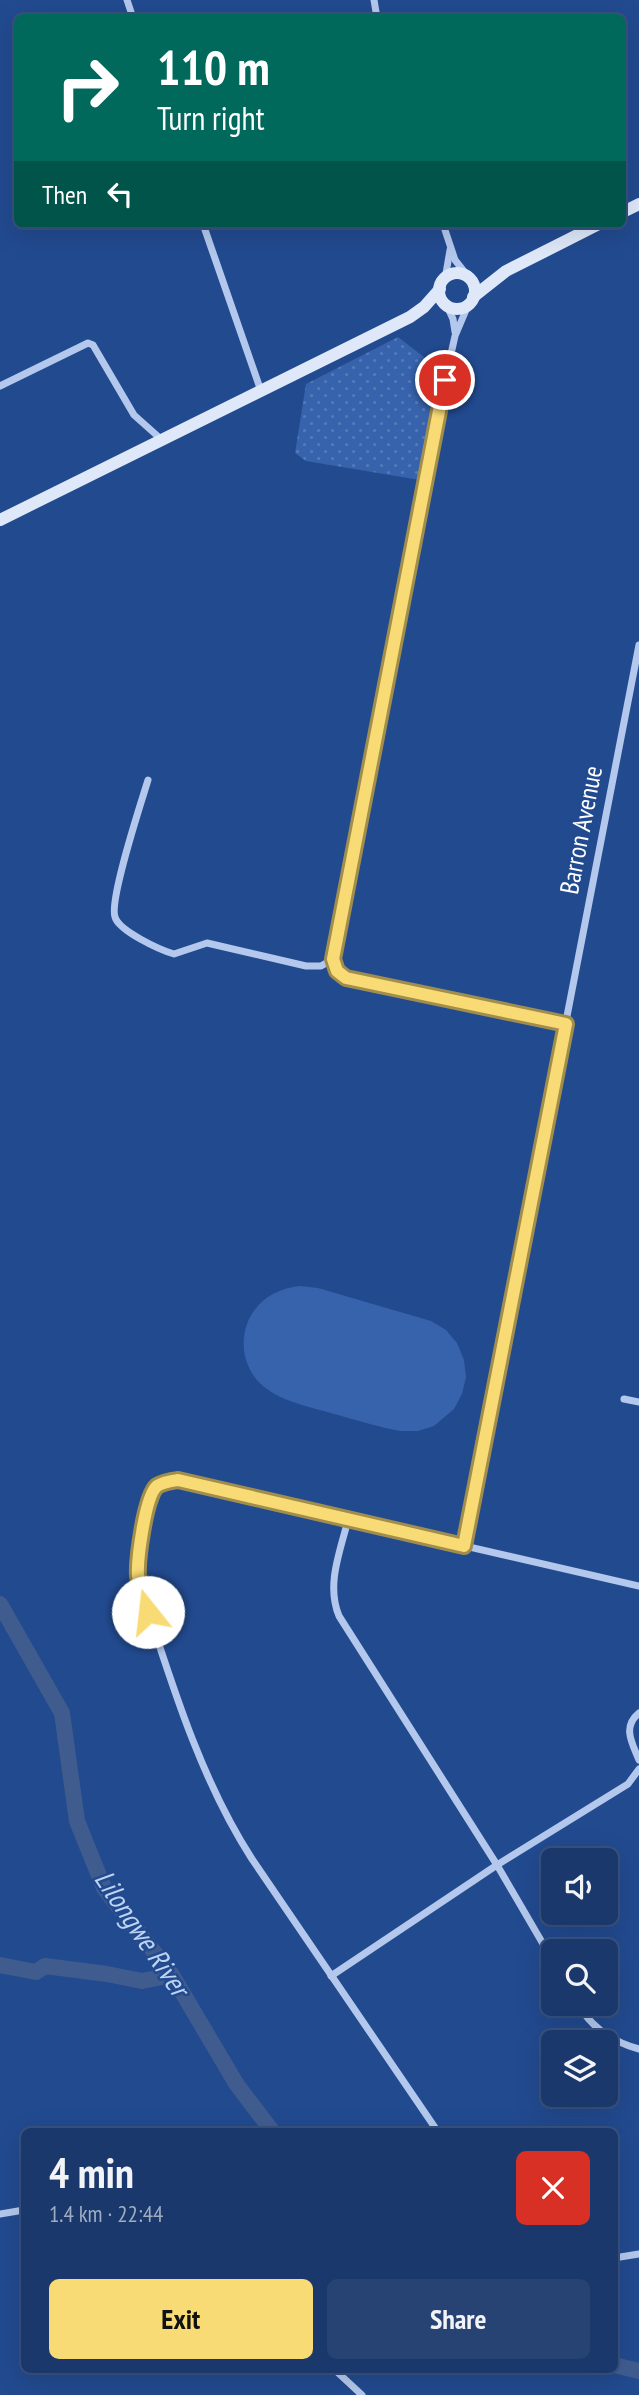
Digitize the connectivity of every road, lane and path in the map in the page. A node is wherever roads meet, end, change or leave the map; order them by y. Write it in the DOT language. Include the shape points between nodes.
graph roads {
  1 [pos="204,228"];
  2 [pos="444,228"];
  3 [pos="591,228"];
  4 [pos="450,246"];
  5 [pos="506,271"];
  6 [pos="466,274"];
  7 [pos="442,284"];
  8 [pos="471,300"];
  9 [pos="449,308"];
  10 [pos="410,317"];
  11 [pos="455,336"];
  12 [pos="0,386"];
  13 [pos="261,392"];
  14 [pos="162,440"];
  15 [pos="0,520"];
  16 [pos="639,645"];
  17 [pos="148,780"];
  18 [pos="333,959"];
  19 [pos="566,1024"];
  20 [pos="624,1399"];
  21 [pos="639,1402"];
  22 [pos="348,1520"];
  23 [pos="464,1546"];
  24 [pos="639,1586"];
  25 [pos="639,1713"];
  26 [pos="639,1760"];
  27 [pos="639,1769"];
  28 [pos="497,1865"];
  29 [pos="541,1940"];
  30 [pos="331,1976"];
  31 [pos="585,2016"];
  32 [pos="639,2049"];
  33 [pos="435,2128"];
  34 [pos="21,2210"];
  35 [pos="0,2214"];
  36 [pos="639,2254"];
  37 [pos="618,2258"];
  38 [pos="338,2373"];
  39 [pos="362,2395"];
  1 -- 13 [label="street"];
  2 -- 4 [label="street"];
  3 -- 5 [label="main road"];
  4 -- 6 [label="street"];
  4 -- 7 [label="street"];
  5 -- 6 [label="main road"];
  5 -- 8 [label="main road"];
  6 -- 7 [label="main road" via="455,274"];
  6 -- 8 [label="main road" via="474,283"];
  7 -- 9 [label="main road" via="441,302"];
  7 -- 10 [label="main road"];
  8 -- 9 [label="main road" via="459,309"];
  8 -- 11 [label="street"];
  9 -- 10 [label="main road"];
  9 -- 11 [label="street"];
  10 -- 13 [label="main road"];
  11 -- 18 [label="street"];
  12 -- 14 [label="street" via="88,343 134,415"];
  13 -- 14 [label="main road"];
  14 -- 15 [label="main road"];
  16 -- 19 [label="street, Barron Avenue"];
  17 -- 18 [label="street" via="114,909 121,926 174,954 208,943 306,966 321,966"];
  18 -- 19 [label="street" via="346,978"];
  19 -- 23 [label="street, Barron Avenue"];
  20 -- 21 [label="street"];
  22 -- 23 [label="street"];
  22 -- 28 [label="street" via="332,1595 339,1616"];
  22 -- 30 [label="street" via="178,1480 166,1482 148,1502 138,1566 157,1639 211,1787 232,1829"];
  23 -- 24 [label="street"];
  25 -- 26 [label="street" via="629,1730"];
  27 -- 28 [label="street" via="628,1784"];
  28 -- 29 [label="street"];
  28 -- 30 [label="street"];
  30 -- 33 [label="street"];
  31 -- 32 [label="street" via="620,2044"];
  34 -- 35 [label="street"];
  36 -- 37 [label="street"];
  38 -- 39 [label="street"];
}
